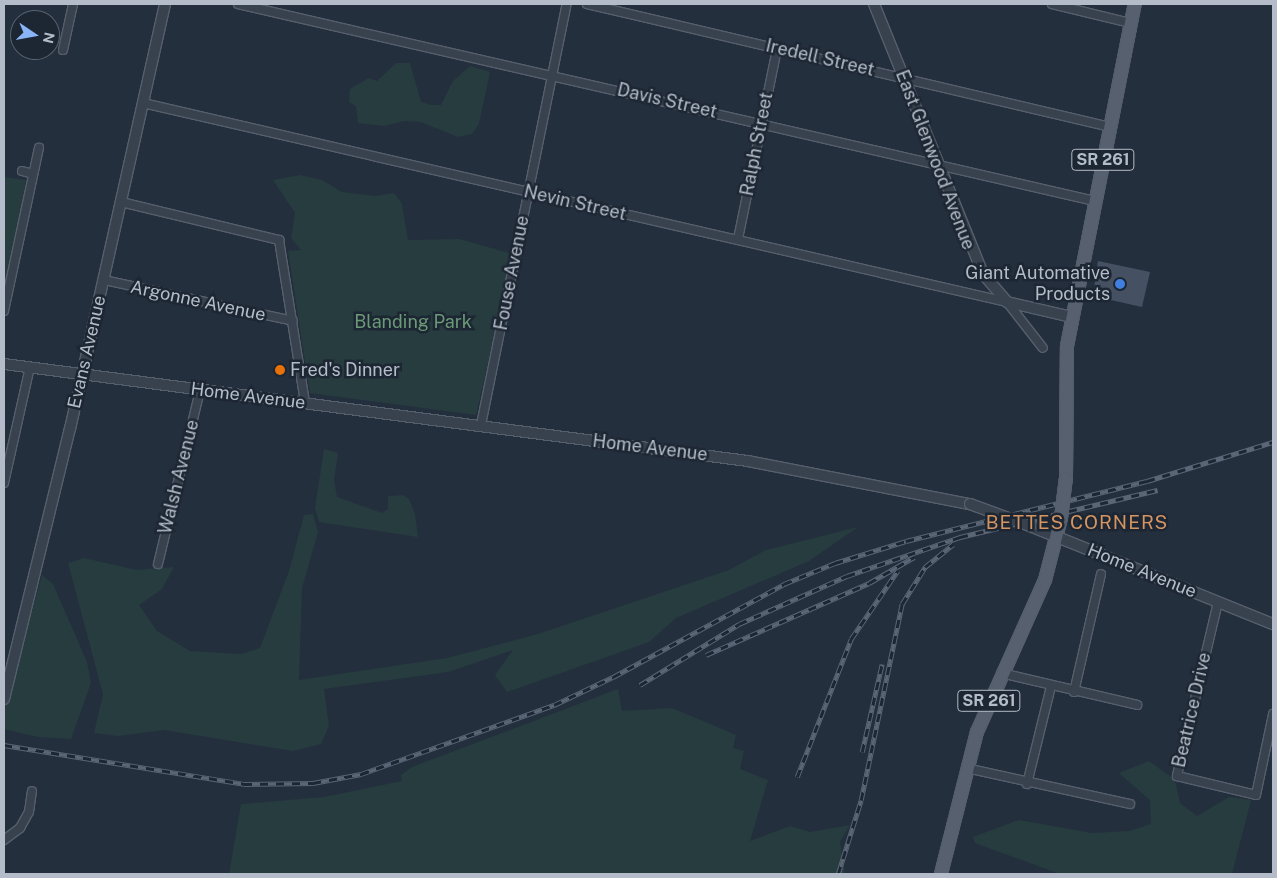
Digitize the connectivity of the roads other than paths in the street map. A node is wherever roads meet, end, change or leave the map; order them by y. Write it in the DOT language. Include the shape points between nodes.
graph roads {
  1 [pos="74,4"];
  2 [pos="165,4"];
  3 [pos="238,4"];
  4 [pos="567,4"];
  5 [pos="587,4"];
  6 [pos="874,4"];
  7 [pos="1052,4"];
  8 [pos="1135,4"];
  9 [pos="1130,23"];
  10 [pos="777,48"];
  11 [pos="63,50"];
  12 [pos="553,74"];
  13 [pos="903,79"];
  14 [pos="143,103"];
  15 [pos="762,123"];
  16 [pos="1110,127"];
  17 [pos="39,148"];
  18 [pos="937,164"];
  19 [pos="22,171"];
  20 [pos="34,174"];
  21 [pos="528,192"];
  22 [pos="1095,200"];
  23 [pos="121,202"];
  24 [pos="738,240"];
  25 [pos="104,280"];
  26 [pos="1007,302"];
  27 [pos="4,311"];
  28 [pos="1072,317"];
  29 [pos="293,321"];
  30 [pos="1043,348"];
  31 [pos="4,364"];
  32 [pos="30,367"];
  33 [pos="82,375"];
  34 [pos="200,390"];
  35 [pos="305,404"];
  36 [pos="481,425"];
  37 [pos="4,483"];
  38 [pos="1058,536"];
  39 [pos="158,564"];
  40 [pos="1101,574"];
  41 [pos="1218,602"];
  42 [pos="1273,624"];
  43 [pos="1001,673"];
  44 [pos="1051,686"];
  45 [pos="1074,692"];
  46 [pos="5,695"];
  47 [pos="1137,705"];
  48 [pos="1273,714"];
  49 [pos="966,768"];
  50 [pos="1027,784"];
  51 [pos="32,791"];
  52 [pos="1130,804"];
  53 [pos="4,840"];
  54 [pos="941,874"];
  1 -- 11 [label="street"];
  2 -- 14 [label="street, Evans Avenue"];
  3 -- 12 [label="street, Davis Street"];
  4 -- 12 [label="street, Fouse Avenue"];
  5 -- 10 [label="street, Iredell Street"];
  6 -- 13 [label="street, East Glenwood Avenue"];
  7 -- 9 [label="street"];
  8 -- 9 [label="main road, SR 261"];
  9 -- 16 [label="main road, SR 261"];
  10 -- 13 [label="street, Iredell Street"];
  10 -- 15 [label="street, Ralph Street"];
  12 -- 15 [label="street, Davis Street"];
  12 -- 21 [label="street, Fouse Avenue"];
  13 -- 16 [label="street, Iredell Street"];
  13 -- 18 [label="street, East Glenwood Avenue"];
  14 -- 21 [label="street, Nevin Street"];
  14 -- 23 [label="street, Evans Avenue"];
  15 -- 18 [label="street, Davis Street"];
  15 -- 24 [label="street, Ralph Street"];
  16 -- 22 [label="main road, SR 261"];
  17 -- 20 [label="street"];
  18 -- 22 [label="street, Davis Street"];
  18 -- 26 [label="street, East Glenwood Avenue" via="972,254 988,281"];
  19 -- 20 [label="street"];
  20 -- 27 [label="street"];
  21 -- 24 [label="street, Nevin Street"];
  21 -- 36 [label="street, Fouse Avenue"];
  22 -- 28 [label="main road, SR 261"];
  23 -- 25 [label="street, Evans Avenue"];
  23 -- 29 [label="street" via="274,236 282,248"];
  24 -- 26 [label="street, Nevin Street"];
  25 -- 29 [label="street, Argonne Avenue"];
  25 -- 33 [label="street, Evans Avenue"];
  26 -- 28 [label="street"];
  26 -- 30 [label="street"];
  28 -- 38 [label="main road, SR 261, bridge" via="1065,382 1066,479"];
  29 -- 35 [label="street"];
  31 -- 32 [label="street, Home Avenue"];
  32 -- 33 [label="street, Home Avenue"];
  32 -- 37 [label="street"];
  33 -- 34 [label="street, Home Avenue"];
  33 -- 46 [label="street, Evans Avenue"];
  34 -- 35 [label="street, Home Avenue"];
  34 -- 39 [label="street, Walsh Avenue"];
  35 -- 36 [label="street, Home Avenue"];
  36 -- 38 [label="street, Home Avenue, bridge" via="748,461 970,504"];
  38 -- 41 [label="street, Home Avenue"];
  38 -- 43 [label="main road, SR 261" via="1038,596"];
  40 -- 45 [label="street"];
  41 -- 42 [label="street, Home Avenue"];
  41 -- 48 [label="street, Beatrice Drive" via="1177,776 1256,795"];
  43 -- 44 [label="street"];
  43 -- 49 [label="main road, SR 261"];
  44 -- 45 [label="street"];
  44 -- 50 [label="street"];
  45 -- 47 [label="street"];
  49 -- 50 [label="street"];
  49 -- 54 [label="main road, SR 261"];
  50 -- 52 [label="street" via="1038,782"];
  51 -- 53 [label="street" via="29,812 20,828"];
}
